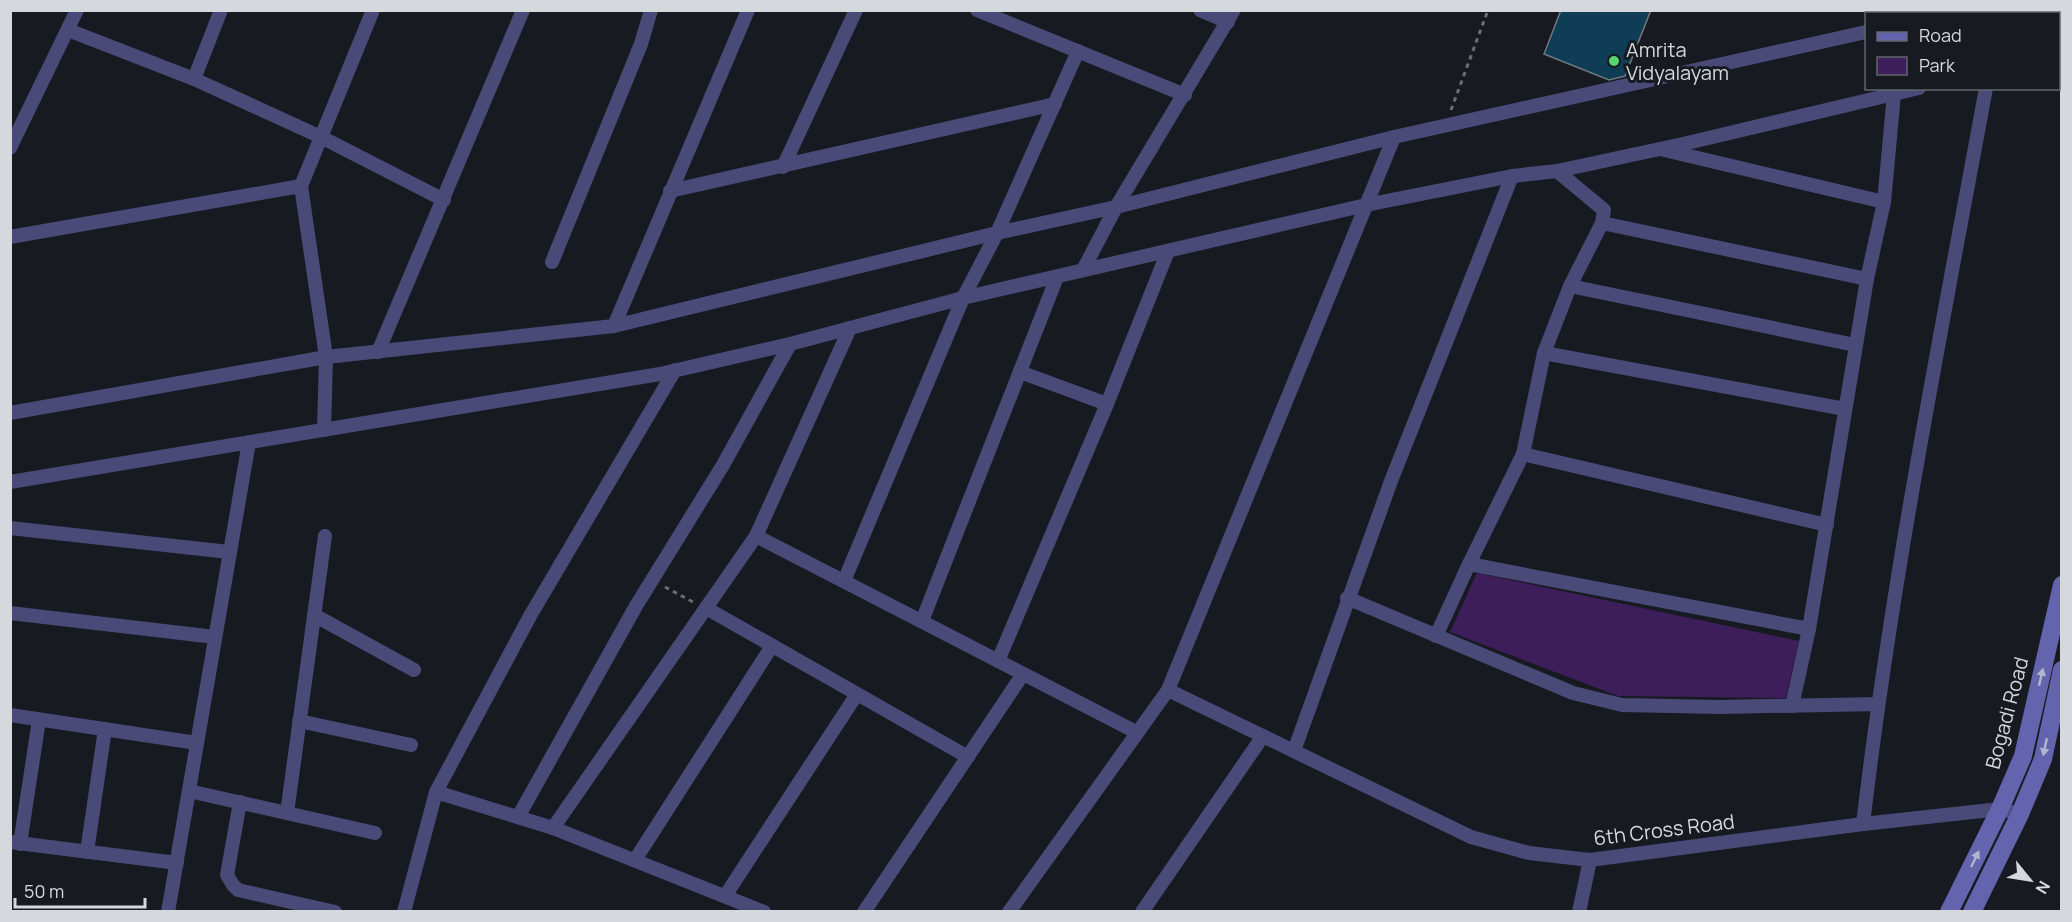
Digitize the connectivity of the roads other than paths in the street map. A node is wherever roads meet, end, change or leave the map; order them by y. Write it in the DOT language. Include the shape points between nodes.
graph roads {
  1 [pos="77,10"];
  2 [pos="221,10"];
  3 [pos="373,10"];
  4 [pos="523,10"];
  5 [pos="651,10"];
  6 [pos="748,10"];
  7 [pos="856,10"];
  8 [pos="977,10"];
  9 [pos="1200,10"];
  10 [pos="1231,16"];
  11 [pos="68,30"];
  12 [pos="1865,32"];
  13 [pos="1078,51"];
  14 [pos="194,79"];
  15 [pos="1911,90"];
  16 [pos="1986,90"];
  17 [pos="1894,94"];
  18 [pos="1185,95"];
  19 [pos="1055,104"];
  20 [pos="321,137"];
  21 [pos="1394,137"];
  22 [pos="10,148"];
  23 [pos="1657,148"];
  24 [pos="783,167"];
  25 [pos="1557,171"];
  26 [pos="1512,176"];
  27 [pos="301,186"];
  28 [pos="670,191"];
  29 [pos="444,200"];
  30 [pos="1884,202"];
  31 [pos="1366,205"];
  32 [pos="1116,207"];
  33 [pos="1602,223"];
  34 [pos="997,233"];
  35 [pos="10,237"];
  36 [pos="1168,250"];
  37 [pos="552,262"];
  38 [pos="1083,270"];
  39 [pos="1057,277"];
  40 [pos="1867,279"];
  41 [pos="1570,286"];
  42 [pos="963,298"];
  43 [pos="614,326"];
  44 [pos="850,328"];
  45 [pos="790,344"];
  46 [pos="1856,345"];
  47 [pos="378,352"];
  48 [pos="1544,354"];
  49 [pos="326,357"];
  50 [pos="675,370"];
  51 [pos="1020,372"];
  52 [pos="1107,404"];
  53 [pos="1845,409"];
  54 [pos="10,413"];
  55 [pos="324,430"];
  56 [pos="249,442"];
  57 [pos="1524,454"];
  58 [pos="10,482"];
  59 [pos="1827,525"];
  60 [pos="10,528"];
  61 [pos="325,536"];
  62 [pos="756,536"];
  63 [pos="229,552"];
  64 [pos="1468,564"];
  65 [pos="844,581"];
  66 [pos="2061,585"];
  67 [pos="1347,598"];
  68 [pos="706,608"];
  69 [pos="10,613"];
  70 [pos="314,615"];
  71 [pos="922,621"];
  72 [pos="1809,629"];
  73 [pos="1437,636"];
  74 [pos="216,637"];
  75 [pos="772,646"];
  76 [pos="998,661"];
  77 [pos="414,670"];
  78 [pos="2061,670"];
  79 [pos="1023,674"];
  80 [pos="1168,690"];
  81 [pos="857,694"];
  82 [pos="2058,704"];
  83 [pos="1877,705"];
  84 [pos="1792,706"];
  85 [pos="10,715"];
  86 [pos="39,720"];
  87 [pos="299,721"];
  88 [pos="105,729"];
  89 [pos="1136,732"];
  90 [pos="1263,736"];
  91 [pos="197,743"];
  92 [pos="411,745"];
  93 [pos="1294,751"];
  94 [pos="968,757"];
  95 [pos="189,791"];
  96 [pos="436,792"];
  97 [pos="240,802"];
  98 [pos="2000,809"];
  99 [pos="287,813"];
  100 [pos="2020,814"];
  101 [pos="518,817"];
  102 [pos="1863,824"];
  103 [pos="553,828"];
  104 [pos="375,833"];
  105 [pos="15,843"];
  106 [pos="87,852"];
  107 [pos="634,860"];
  108 [pos="1590,860"];
  109 [pos="177,863"];
  110 [pos="724,896"];
  111 [pos="407,911"];
  112 [pos="168,912"];
  113 [pos="335,912"];
  114 [pos="764,912"];
  115 [pos="864,912"];
  116 [pos="1009,912"];
  117 [pos="1142,912"];
  118 [pos="1579,912"];
  119 [pos="1949,912"];
  120 [pos="1972,912"];
  1 -- 11 [label="street"];
  2 -- 14 [label="street"];
  3 -- 20 [label="street"];
  4 -- 29 [label="street"];
  5 -- 37 [label="street" via="641,44"];
  6 -- 28 [label="street"];
  7 -- 24 [label="street"];
  8 -- 13 [label="street"];
  9 -- 10 [label="street"];
  10 -- 18 [label="street"];
  11 -- 14 [label="street"];
  11 -- 22 [label="street"];
  12 -- 21 [label="street"];
  13 -- 18 [label="street"];
  13 -- 19 [label="street"];
  14 -- 20 [label="street"];
  15 -- 17 [label="street"];
  16 -- 83 [label="street"];
  17 -- 23 [label="street"];
  17 -- 30 [label="street"];
  18 -- 32 [label="street"];
  19 -- 24 [label="street"];
  19 -- 34 [label="street"];
  20 -- 27 [label="street"];
  20 -- 29 [label="street"];
  21 -- 31 [label="street"];
  21 -- 32 [label="street"];
  23 -- 25 [label="street"];
  23 -- 30 [label="street"];
  24 -- 28 [label="street"];
  25 -- 26 [label="street"];
  25 -- 33 [label="street" via="1604,210"];
  26 -- 31 [label="street"];
  26 -- 67 [label="street"];
  27 -- 35 [label="street"];
  27 -- 49 [label="street"];
  28 -- 43 [label="street"];
  29 -- 47 [label="street"];
  30 -- 40 [label="street"];
  31 -- 36 [label="street"];
  31 -- 80 [label="street"];
  32 -- 34 [label="street"];
  32 -- 38 [label="street"];
  33 -- 40 [label="street"];
  33 -- 41 [label="street"];
  34 -- 42 [label="street"];
  34 -- 43 [label="street"];
  36 -- 38 [label="street"];
  36 -- 52 [label="street"];
  38 -- 39 [label="street"];
  39 -- 42 [label="street"];
  39 -- 51 [label="street"];
  40 -- 46 [label="street"];
  41 -- 46 [label="street"];
  41 -- 48 [label="street"];
  42 -- 44 [label="street"];
  42 -- 65 [label="street"];
  43 -- 47 [label="street"];
  44 -- 45 [label="street"];
  44 -- 62 [label="street"];
  45 -- 50 [label="street"];
  45 -- 101 [label="street"];
  46 -- 53 [label="street"];
  47 -- 49 [label="street"];
  48 -- 53 [label="street"];
  48 -- 57 [label="street"];
  49 -- 54 [label="street"];
  49 -- 55 [label="street"];
  50 -- 55 [label="street"];
  50 -- 96 [label="street" via="530,616"];
  51 -- 52 [label="street"];
  51 -- 71 [label="street"];
  52 -- 76 [label="street"];
  53 -- 59 [label="street"];
  55 -- 56 [label="street"];
  56 -- 58 [label="street"];
  56 -- 63 [label="street"];
  57 -- 59 [label="street"];
  57 -- 64 [label="street"];
  59 -- 72 [label="street"];
  60 -- 63 [label="street"];
  61 -- 70 [label="street"];
  62 -- 65 [label="street"];
  62 -- 68 [label="street"];
  63 -- 74 [label="street"];
  64 -- 72 [label="street"];
  64 -- 73 [label="street"];
  65 -- 71 [label="street"];
  98 -- 66 [label="main road, Bogadi Road, one-way" via="2023,756"];
  67 -- 73 [label="street"];
  67 -- 93 [label="street"];
  68 -- 75 [label="street"];
  68 -- 103 [label="street"];
  69 -- 74 [label="street"];
  70 -- 77 [label="street"];
  70 -- 87 [label="street"];
  71 -- 76 [label="street"];
  72 -- 84 [label="street"];
  73 -- 84 [label="street" via="1573,693 1622,705"];
  74 -- 91 [label="street"];
  75 -- 81 [label="street"];
  75 -- 107 [label="street"];
  76 -- 79 [label="street"];
  78 -- 82 [label="main road"];
  79 -- 89 [label="street"];
  79 -- 94 [label="street"];
  80 -- 89 [label="street"];
  80 -- 90 [label="street, 6th Cross Road"];
  81 -- 94 [label="street"];
  81 -- 110 [label="street"];
  82 -- 100 [label="main road, one-way" via="2043,759"];
  83 -- 84 [label="street"];
  83 -- 102 [label="street"];
  85 -- 86 [label="street"];
  86 -- 88 [label="street"];
  86 -- 105 [label="street"];
  87 -- 92 [label="street"];
  87 -- 99 [label="street"];
  88 -- 91 [label="street"];
  88 -- 106 [label="street"];
  89 -- 116 [label="street"];
  90 -- 93 [label="street, 6th Cross Road"];
  90 -- 117 [label="street"];
  91 -- 95 [label="street"];
  93 -- 108 [label="street, 6th Cross Road" via="1471,837 1529,853"];
  94 -- 115 [label="street"];
  95 -- 97 [label="street"];
  95 -- 109 [label="street"];
  96 -- 101 [label="street"];
  96 -- 111 [label="street"];
  97 -- 99 [label="street"];
  97 -- 113 [label="street" via="227,875 233,885 238,890"];
  98 -- 100 [label="street, 6th Cross Road"];
  98 -- 102 [label="street, 6th Cross Road"];
  119 -- 98 [label="main road, Bogadi Road, one-way"];
  99 -- 104 [label="street"];
  100 -- 120 [label="main road"];
  101 -- 103 [label="street"];
  102 -- 108 [label="street, 6th Cross Road"];
  103 -- 107 [label="street"];
  105 -- 106 [label="street"];
  106 -- 109 [label="street"];
  107 -- 110 [label="street"];
  108 -- 118 [label="street"];
  109 -- 112 [label="street"];
  110 -- 114 [label="street"];
}
